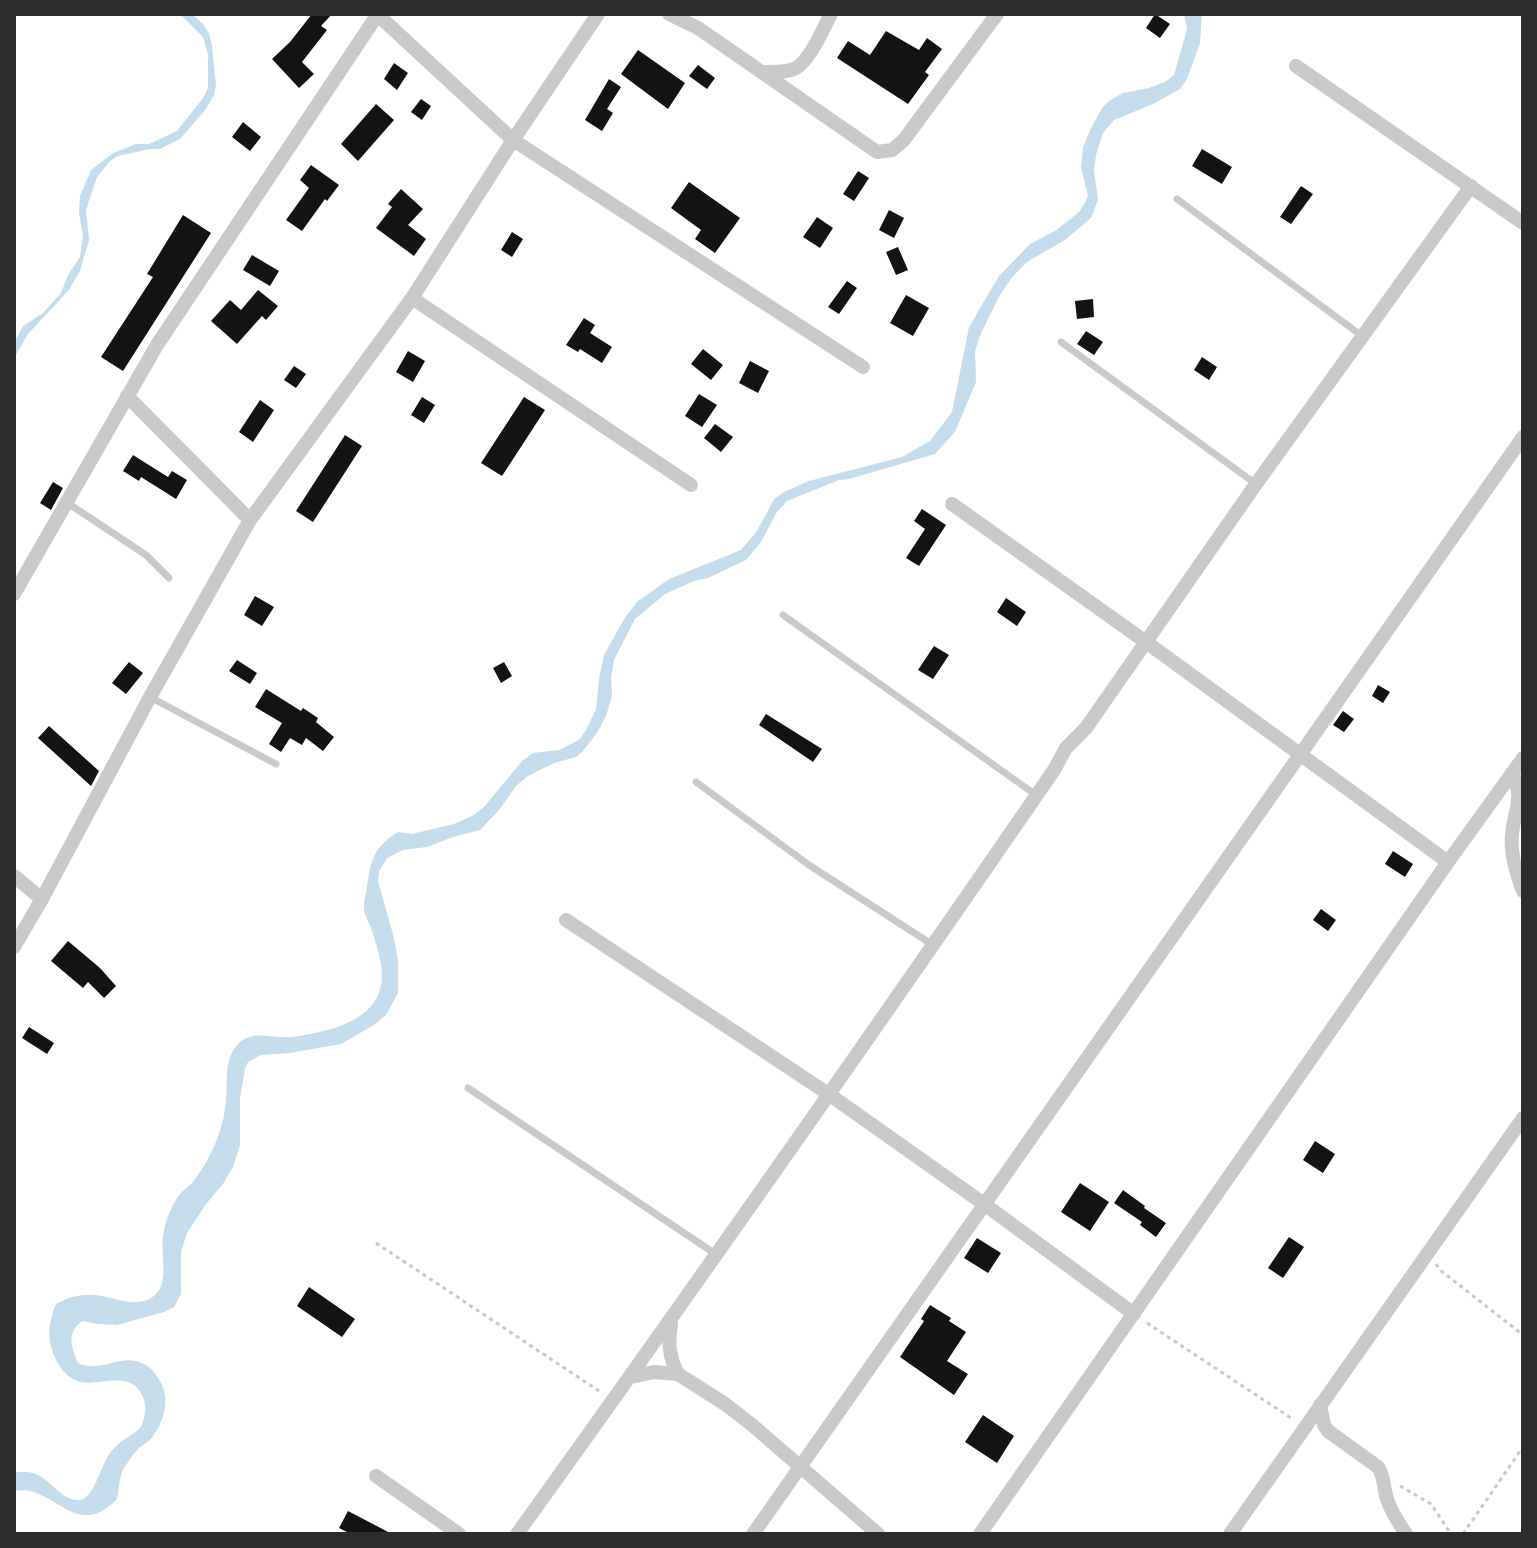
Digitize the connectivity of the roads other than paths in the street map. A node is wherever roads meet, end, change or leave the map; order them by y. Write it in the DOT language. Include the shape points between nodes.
graph roads {
  1 [pos="378,14"];
  2 [pos="598,14"];
  3 [pos="669,14"];
  4 [pos="831,14"];
  5 [pos="997,14"];
  6 [pos="1296,66"];
  7 [pos="763,72"];
  8 [pos="513,140"];
  9 [pos="1471,186"];
  10 [pos="1177,199"];
  11 [pos="1523,223"];
  12 [pos="412,298"];
  13 [pos="1363,336"];
  14 [pos="1061,342"];
  15 [pos="863,367"];
  16 [pos="127,396"];
  17 [pos="1523,437"];
  18 [pos="1256,484"];
  19 [pos="691,485"];
  20 [pos="66,502"];
  21 [pos="952,504"];
  22 [pos="250,520"];
  23 [pos="169,578"];
  24 [pos="14,594"];
  25 [pos="783,615"];
  26 [pos="1146,642"];
  27 [pos="150,697"];
  28 [pos="1299,754"];
  29 [pos="1523,758"];
  30 [pos="276,764"];
  31 [pos="1512,773"];
  32 [pos="696,782"];
  33 [pos="1036,795"];
  34 [pos="1448,862"];
  35 [pos="14,876"];
  36 [pos="1523,891"];
  37 [pos="42,899"];
  38 [pos="566,920"];
  39 [pos="933,945"];
  40 [pos="14,947"];
  41 [pos="468,1088"];
  42 [pos="830,1095"];
  43 [pos="1523,1118"];
  44 [pos="984,1204"];
  45 [pos="717,1255"];
  46 [pos="1134,1314"];
  47 [pos="672,1319"];
  48 [pos="678,1374"];
  49 [pos="631,1377"];
  50 [pos="1320,1405"];
  51 [pos="801,1466"];
  52 [pos="376,1476"];
  53 [pos="459,1534"];
  54 [pos="517,1534"];
  55 [pos="753,1534"];
  56 [pos="878,1534"];
  57 [pos="980,1534"];
  58 [pos="1230,1534"];
  59 [pos="1406,1534"];
  1 -- 8 [label="street"];
  1 -- 16 [label="street"];
  2 -- 8 [label="street"];
  3 -- 7 [label="street"];
  4 -- 7 [label="street" via="796,68"];
  5 -- 7 [label="street" via="892,150 877,152"];
  6 -- 9 [label="street"];
  8 -- 12 [label="street"];
  8 -- 15 [label="street"];
  9 -- 11 [label="street"];
  9 -- 13 [label="street"];
  10 -- 13 [label="lane"];
  12 -- 19 [label="street"];
  12 -- 22 [label="street"];
  13 -- 18 [label="street"];
  14 -- 18 [label="lane"];
  16 -- 20 [label="street"];
  16 -- 22 [label="street"];
  17 -- 28 [label="street"];
  18 -- 26 [label="street"];
  20 -- 23 [label="lane" via="146,555"];
  20 -- 24 [label="street"];
  21 -- 26 [label="street"];
  22 -- 27 [label="street"];
  25 -- 33 [label="lane"];
  26 -- 28 [label="street"];
  26 -- 33 [label="street"];
  27 -- 30 [label="lane"];
  27 -- 37 [label="street"];
  28 -- 34 [label="street"];
  28 -- 44 [label="street"];
  29 -- 31 [label="street"];
  31 -- 34 [label="street"];
  31 -- 36 [label="street" via="1519,785 1512,838"];
  32 -- 39 [label="lane" via="809,865"];
  33 -- 39 [label="street"];
  34 -- 46 [label="street"];
  35 -- 37 [label="street"];
  37 -- 40 [label="street"];
  38 -- 42 [label="street"];
  39 -- 42 [label="street"];
  41 -- 45 [label="lane"];
  42 -- 44 [label="street"];
  42 -- 45 [label="street"];
  43 -- 50 [label="street"];
  44 -- 46 [label="street"];
  44 -- 51 [label="street"];
  45 -- 47 [label="street"];
  46 -- 57 [label="street"];
  47 -- 48 [label="street" via="670,1353"];
  47 -- 49 [label="street"];
  48 -- 49 [label="street"];
  48 -- 51 [label="street" via="725,1404"];
  49 -- 54 [label="street"];
  50 -- 58 [label="street"];
  50 -- 59 [label="street" via="1328,1431 1378,1467 1391,1509"];
  51 -- 55 [label="street"];
  51 -- 56 [label="street"];
  52 -- 53 [label="street"];
}
